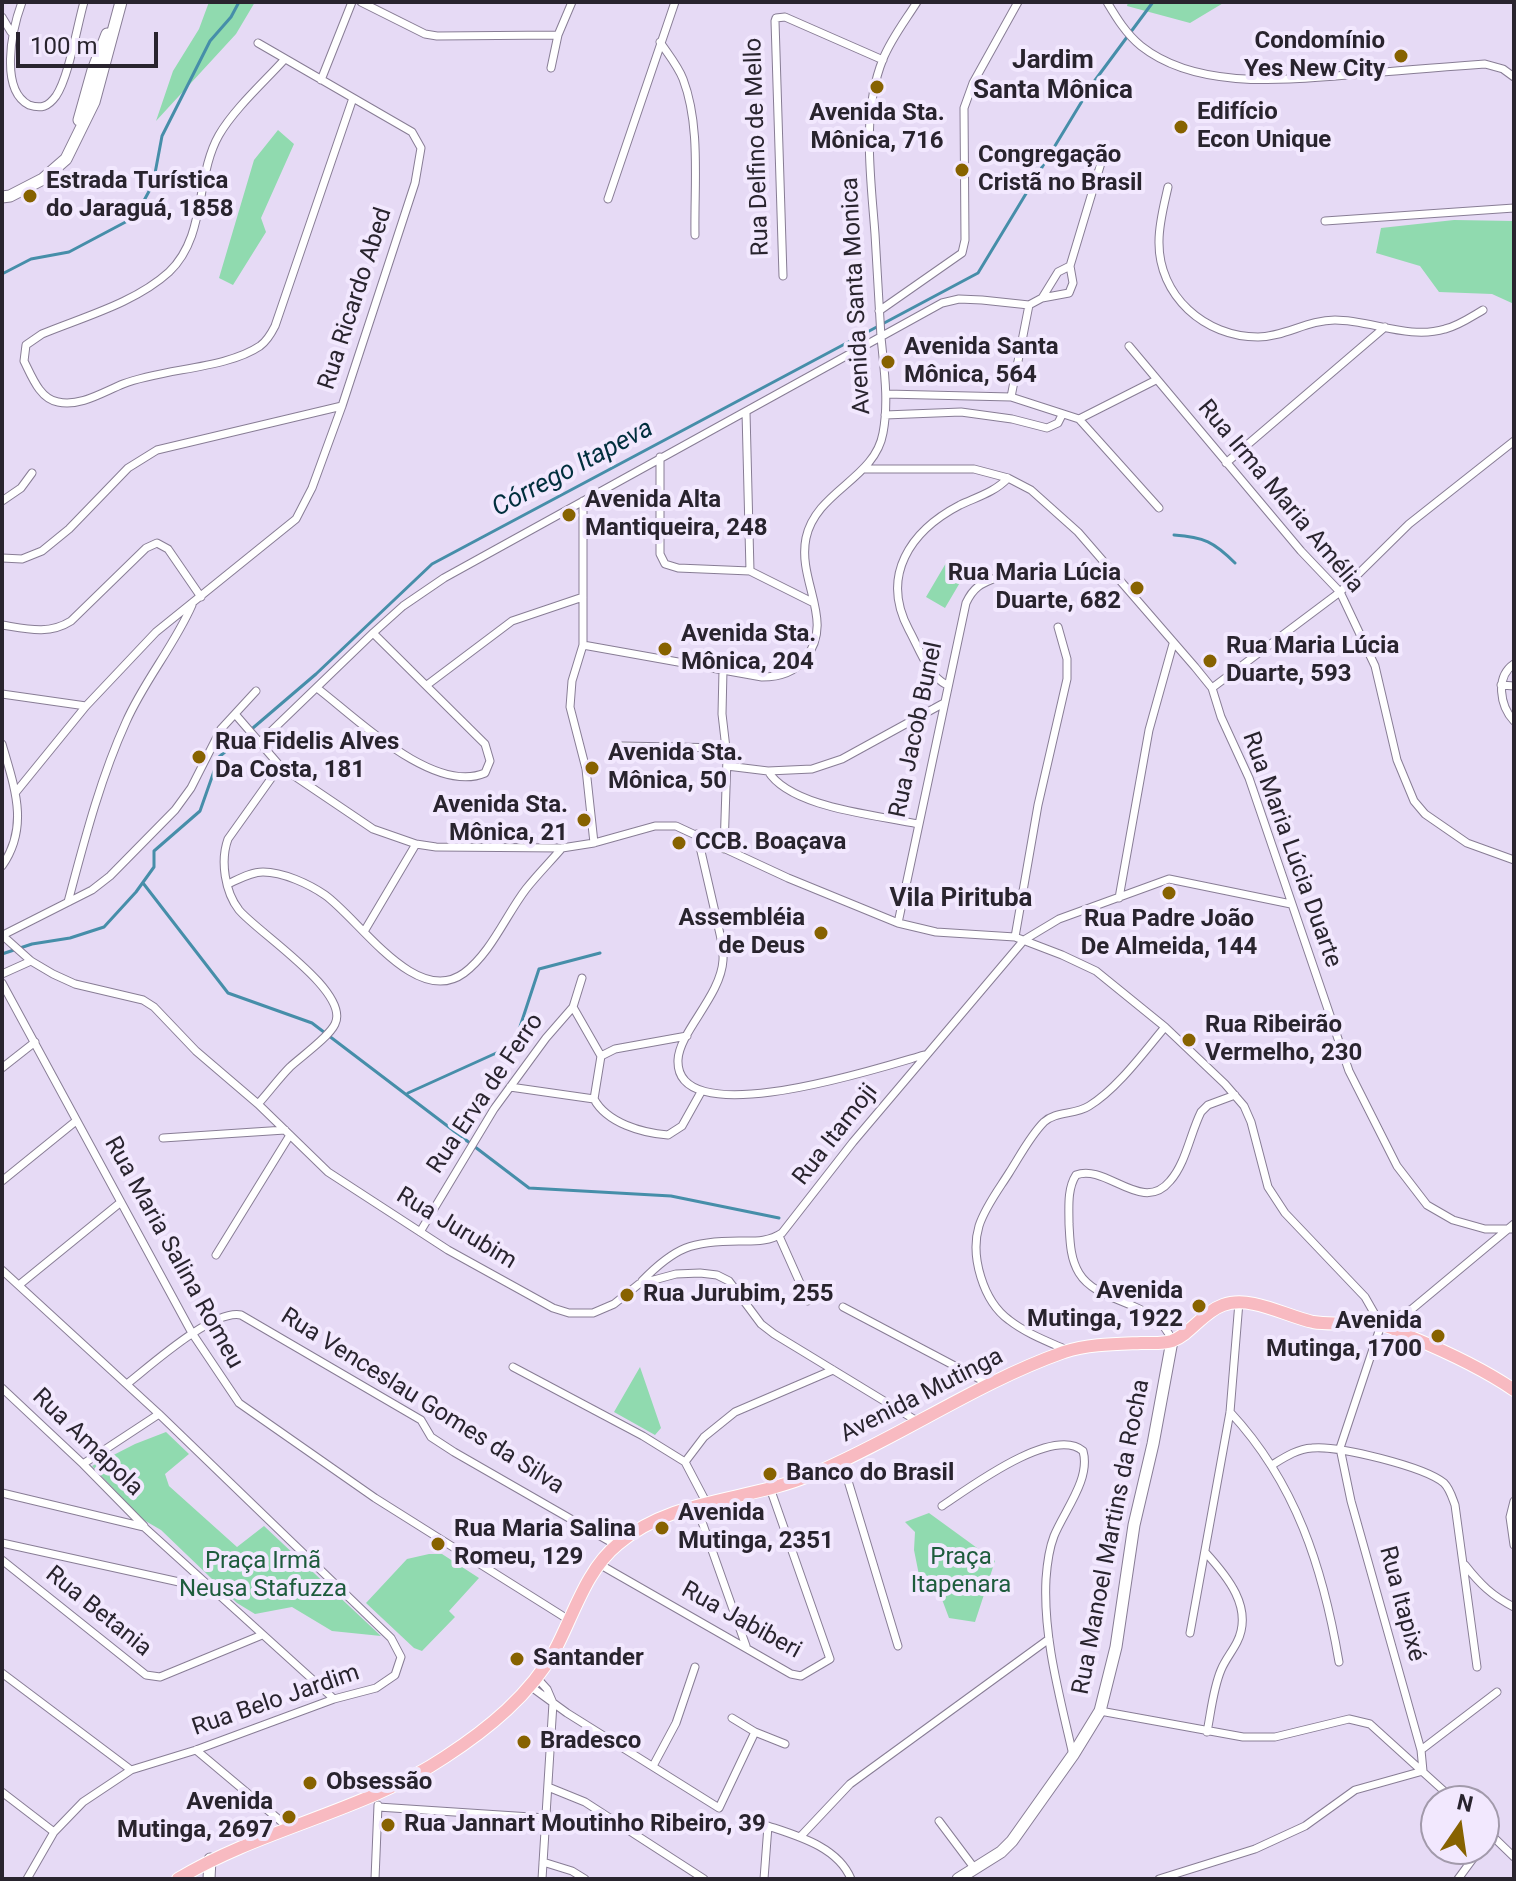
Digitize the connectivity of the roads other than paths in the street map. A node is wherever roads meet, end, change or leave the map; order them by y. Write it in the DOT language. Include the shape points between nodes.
graph roads {
  1 [pos="22,2"];
  2 [pos="84,2"];
  3 [pos="120,2"];
  4 [pos="352,2"];
  5 [pos="361,2"];
  6 [pos="572,2"];
  7 [pos="675,2"];
  8 [pos="917,2"];
  9 [pos="1018,2"];
  10 [pos="1107,2"];
  11 [pos="2,17"];
  12 [pos="11,32"];
  13 [pos="558,35"];
  14 [pos="660,42"];
  15 [pos="258,43"];
  16 [pos="284,60"];
  17 [pos="883,60"];
  18 [pos="551,68"];
  19 [pos="1514,77"];
  20 [pos="321,80"];
  21 [pos="353,98"];
  22 [pos="1101,163"];
  23 [pos="1168,187"];
  24 [pos="2,197"];
  25 [pos="608,199"];
  26 [pos="1514,208"];
  27 [pos="1325,221"];
  28 [pos="695,235"];
  29 [pos="1070,266"];
  30 [pos="783,276"];
  31 [pos="1042,298"];
  32 [pos="1029,305"];
  33 [pos="1483,310"];
  34 [pos="880,315"];
  35 [pos="1385,327"];
  36 [pos="881,335"];
  37 [pos="1129,346"];
  38 [pos="1156,380"];
  39 [pos="886,394"];
  40 [pos="1011,397"];
  41 [pos="342,406"];
  42 [pos="746,412"];
  43 [pos="885,415"];
  44 [pos="1062,415"];
  45 [pos="1079,419"];
  46 [pos="1513,444"];
  47 [pos="660,457"];
  48 [pos="1226,463"];
  49 [pos="863,469"];
  50 [pos="32,473"];
  51 [pos="1008,478"];
  52 [pos="2,501"];
  53 [pos="583,501"];
  54 [pos="1159,508"];
  55 [pos="2,558"];
  56 [pos="1011,569"];
  57 [pos="750,571"];
  58 [pos="1340,592"];
  59 [pos="201,597"];
  60 [pos="583,597"];
  61 [pos="812,602"];
  62 [pos="193,603"];
  63 [pos="2,625"];
  64 [pos="1058,627"];
  65 [pos="373,633"];
  66 [pos="1173,644"];
  67 [pos="583,645"];
  68 [pos="1514,664"];
  69 [pos="723,670"];
  70 [pos="427,685"];
  71 [pos="947,685"];
  72 [pos="1501,685"];
  73 [pos="1514,686"];
  74 [pos="317,688"];
  75 [pos="1212,688"];
  76 [pos="256,691"];
  77 [pos="2,694"];
  78 [pos="944,703"];
  79 [pos="86,706"];
  80 [pos="235,714"];
  81 [pos="1514,721"];
  82 [pos="260,742"];
  83 [pos="2,744"];
  84 [pos="622,746"];
  85 [pos="726,748"];
  86 [pos="280,766"];
  87 [pos="727,766"];
  88 [pos="768,771"];
  89 [pos="16,792"];
  90 [pos="918,824"];
  91 [pos="697,834"];
  92 [pos="594,843"];
  93 [pos="416,844"];
  94 [pos="562,848"];
  95 [pos="724,849"];
  96 [pos="1514,860"];
  97 [pos="2,866"];
  98 [pos="228,884"];
  99 [pos="1119,898"];
  100 [pos="68,902"];
  101 [pos="1291,904"];
  102 [pos="898,923"];
  103 [pos="365,930"];
  104 [pos="2,935"];
  105 [pos="1015,937"];
  106 [pos="1024,940"];
  107 [pos="31,961"];
  108 [pos="2,974"];
  109 [pos="582,978"];
  110 [pos="2,983"];
  111 [pos="573,1007"];
  112 [pos="1165,1027"];
  113 [pos="687,1036"];
  114 [pos="35,1042"];
  115 [pos="926,1054"];
  116 [pos="601,1056"];
  117 [pos="2,1068"];
  118 [pos="510,1087"];
  119 [pos="701,1092"];
  120 [pos="1235,1095"];
  121 [pos="594,1099"];
  122 [pos="258,1104"];
  123 [pos="76,1121"];
  124 [pos="288,1132"];
  125 [pos="163,1138"];
  126 [pos="2,1181"];
  127 [pos="121,1202"];
  128 [pos="1511,1228"];
  129 [pos="420,1232"];
  130 [pos="779,1236"];
  131 [pos="216,1255"];
  132 [pos="2,1270"];
  133 [pos="639,1284"];
  134 [pos="19,1285"];
  135 [pos="808,1301"];
  136 [pos="1239,1302"];
  137 [pos="843,1307"];
  138 [pos="1381,1325"];
  139 [pos="192,1333"];
  140 [pos="1172,1341"];
  141 [pos="1069,1351"];
  142 [pos="513,1367"];
  143 [pos="833,1370"];
  144 [pos="127,1384"];
  145 [pos="989,1384"];
  146 [pos="2,1388"];
  147 [pos="1514,1390"];
  148 [pos="1230,1412"];
  149 [pos="159,1414"];
  150 [pos="919,1422"];
  151 [pos="1340,1448"];
  152 [pos="842,1461"];
  153 [pos="685,1462"];
  154 [pos="83,1464"];
  155 [pos="1272,1465"];
  156 [pos="770,1488"];
  157 [pos="2,1493"];
  158 [pos="1514,1501"];
  159 [pos="701,1504"];
  160 [pos="942,1506"];
  161 [pos="144,1527"];
  162 [pos="2,1543"];
  163 [pos="616,1545"];
  164 [pos="1514,1545"];
  165 [pos="1205,1552"];
  166 [pos="2,1560"];
  167 [pos="1463,1563"];
  168 [pos="599,1564"];
  169 [pos="211,1589"];
  170 [pos="1514,1607"];
  171 [pos="569,1620"];
  172 [pos="1190,1633"];
  173 [pos="262,1635"];
  174 [pos="1049,1639"];
  175 [pos="898,1646"];
  176 [pos="746,1647"];
  177 [pos="1339,1662"];
  178 [pos="695,1667"];
  179 [pos="1477,1667"];
  180 [pos="2,1673"];
  181 [pos="534,1682"];
  182 [pos="1497,1692"];
  183 [pos="334,1699"];
  184 [pos="553,1703"];
  185 [pos="1100,1711"];
  186 [pos="732,1718"];
  187 [pos="755,1732"];
  188 [pos="1207,1732"];
  189 [pos="785,1744"];
  190 [pos="196,1750"];
  191 [pos="1421,1750"];
  192 [pos="1073,1755"];
  193 [pos="653,1766"];
  194 [pos="131,1770"];
  195 [pos="1423,1771"];
  196 [pos="1438,1785"];
  197 [pos="548,1787"];
  198 [pos="2,1792"];
  199 [pos="377,1801"];
  200 [pos="546,1818"];
  201 [pos="939,1821"];
  202 [pos="289,1829"];
  203 [pos="54,1832"];
  204 [pos="800,1837"];
  205 [pos="210,1859"];
  206 [pos="543,1862"];
  207 [pos="975,1869"];
  208 [pos="27,1879"];
  209 [pos="178,1879"];
  210 [pos="209,1879"];
  211 [pos="375,1879"];
  212 [pos="542,1879"];
  213 [pos="585,1879"];
  214 [pos="704,1879"];
  215 [pos="764,1879"];
  216 [pos="851,1879"];
  217 [pos="959,1879"];
  218 [pos="1159,1879"];
  1 -- 12 [label="street"];
  2 -- 12 [label="street" via="60,88 48,105 24,103 7,85"];
  3 -- 24 [label="main road" via="66,159 43,179"];
  4 -- 20 [label="street"];
  5 -- 13 [label="street" via="437,36"];
  6 -- 13 [label="street"];
  7 -- 14 [label="street"];
  8 -- 17 [label="street, Avenida Santa Monica"];
  9 -- 34 [label="street" via="964,108 962,253"];
  10 -- 19 [label="street" via="1141,46 1208,74 1288,79 1485,64"];
  11 -- 12 [label="street"];
  13 -- 18 [label="street"];
  14 -- 25 [label="street"];
  14 -- 28 [label="street" via="688,97"];
  15 -- 16 [label="street, Rua Ricardo Abed"];
  16 -- 20 [label="street, Rua Ricardo Abed"];
  16 -- 21 [label="street" via="220,133 194,230 172,269 141,291 26,345 24,361 45,397 76,402 148,375 221,360 261,345 275,326"];
  17 -- 30 [label="street, Rua Delfino de Mello" via="785,17 776,18"];
  17 -- 34 [label="street, Avenida Santa Monica" via="871,120 870,164"];
  20 -- 21 [label="street, Rua Ricardo Abed"];
  21 -- 41 [label="street, Rua Ricardo Abed" via="412,132 421,148 415,183"];
  22 -- 29 [label="street"];
  23 -- 35 [label="street" via="1159,241 1163,270 1176,297 1202,322 1261,337 1325,320"];
  26 -- 27 [label="street"];
  29 -- 31 [label="street" via="1058,272"];
  29 -- 31 [label="street" via="1069,293"];
  31 -- 32 [label="street"];
  32 -- 36 [label="street" via="959,299"];
  32 -- 40 [label="street"];
  33 -- 35 [label="street" via="1442,330"];
  34 -- 36 [label="street, Avenida Santa Monica"];
  35 -- 48 [label="street"];
  36 -- 39 [label="street, Avenida Santa Monica"];
  36 -- 42 [label="street"];
  37 -- 38 [label="street, Rua Irma Maria Amélia"];
  38 -- 45 [label="street"];
  38 -- 48 [label="street, Rua Irma Maria Amélia"];
  39 -- 40 [label="street"];
  39 -- 43 [label="street, Avenida Santa Monica"];
  40 -- 44 [label="street"];
  41 -- 55 [label="street" via="157,450 128,468 42,551 22,559"];
  41 -- 59 [label="street, Rua Ricardo Abed" via="296,519"];
  42 -- 47 [label="street"];
  42 -- 57 [label="street"];
  43 -- 44 [label="street" via="961,412 1047,428"];
  43 -- 49 [label="street, Avenida Santa Monica" via="879,448"];
  44 -- 45 [label="street"];
  45 -- 54 [label="street"];
  46 -- 58 [label="street" via="1409,524"];
  47 -- 53 [label="street"];
  47 -- 57 [label="street" via="662,561 678,568"];
  48 -- 58 [label="street, Rua Irma Maria Amélia"];
  49 -- 51 [label="street, Rua Maria Lúcia Duarte" via="955,467"];
  49 -- 61 [label="street, Avenida Santa Monica" via="827,499 808,531 805,562"];
  50 -- 52 [label="street"];
  51 -- 66 [label="street, Rua Maria Lúcia Duarte" via="1031,490 1078,532"];
  51 -- 71 [label="street" via="941,516 901,561 899,605 906,624 934,674"];
  53 -- 60 [label="street"];
  53 -- 65 [label="street" via="444,578"];
  56 -- 71 [label="street, Rua Jacob Bunel" via="971,592"];
  57 -- 61 [label="street"];
  58 -- 75 [label="street"];
  58 -- 96 [label="street, Rua Irma Maria Amélia" via="1375,666 1397,760 1414,801 1467,843"];
  59 -- 62 [label="street, Rua Ricardo Abed"];
  59 -- 63 [label="street" via="168,549 157,543 60,627"];
  60 -- 67 [label="street"];
  60 -- 70 [label="street" via="512,621"];
  61 -- 69 [label="street, Avenida Santa Monica" via="817,640 801,665 774,677"];
  62 -- 79 [label="street, Rua Ricardo Abed" via="156,632"];
  62 -- 100 [label="street" via="125,724"];
  64 -- 105 [label="street" via="1067,679"];
  65 -- 70 [label="street"];
  65 -- 74 [label="street"];
  66 -- 75 [label="street, Rua Maria Lúcia Duarte"];
  66 -- 99 [label="street" via="1149,730"];
  67 -- 69 [label="street, Avenida Santa Monica"];
  67 -- 92 [label="street" via="570,707 586,769"];
  68 -- 72 [label="street"];
  69 -- 85 [label="street"];
  70 -- 74 [label="street" via="485,744 490,761 485,773 449,774 417,763"];
  71 -- 78 [label="street, Rua Jacob Bunel"];
  72 -- 73 [label="street"];
  72 -- 81 [label="street"];
  74 -- 82 [label="street"];
  75 -- 101 [label="street, Rua Maria Lúcia Duarte"];
  76 -- 80 [label="street"];
  77 -- 79 [label="street"];
  78 -- 88 [label="street" via="833,763"];
  78 -- 90 [label="street, Rua Jacob Bunel"];
  79 -- 89 [label="street, Rua Ricardo Abed"];
  80 -- 82 [label="street"];
  80 -- 100 [label="street" via="175,810 110,876"];
  82 -- 86 [label="street"];
  83 -- 89 [label="street"];
  84 -- 85 [label="street"];
  85 -- 87 [label="street"];
  86 -- 93 [label="street" via="351,817"];
  86 -- 98 [label="street" via="228,839 223,861"];
  87 -- 88 [label="street"];
  87 -- 95 [label="street"];
  88 -- 90 [label="street" via="780,785 820,802"];
  89 -- 97 [label="street" via="16,841"];
  90 -- 102 [label="street, Rua Jacob Bunel"];
  91 -- 92 [label="street" via="665,824"];
  91 -- 95 [label="street"];
  91 -- 113 [label="street" via="723,958 719,979"];
  92 -- 94 [label="street"];
  93 -- 94 [label="street"];
  93 -- 103 [label="street"];
  94 -- 103 [label="street" via="474,964 452,979 432,981 404,969"];
  95 -- 102 [label="street"];
  98 -- 103 [label="street" via="260,872 285,877 326,896"];
  98 -- 122 [label="street" via="238,908 308,971 337,1013 335,1025"];
  99 -- 101 [label="street, Rua Itamoji" via="1175,879"];
  99 -- 106 [label="street, Rua Itamoji" via="1059,919"];
  100 -- 104 [label="street"];
  101 -- 128 [label="street, Rua Maria Lúcia Duarte" via="1349,1071 1409,1184 1427,1205 1453,1220 1485,1229"];
  102 -- 105 [label="street" via="936,932"];
  104 -- 107 [label="street, Rua Jurubim"];
  105 -- 106 [label="street"];
  106 -- 112 [label="street" via="1096,971"];
  106 -- 115 [label="street, Rua Itamoji"];
  107 -- 108 [label="street"];
  107 -- 122 [label="street, Rua Jurubim" via="75,984 154,1007"];
  109 -- 111 [label="street, Rua Erva de Ferro"];
  110 -- 114 [label="street, Rua Maria Salina Romeu"];
  111 -- 116 [label="street"];
  111 -- 118 [label="street, Rua Erva de Ferro"];
  112 -- 120 [label="street"];
  112 -- 141 [label="street" via="1094,1102 1047,1119 978,1228 979,1269 994,1306 1031,1334"];
  113 -- 116 [label="street"];
  113 -- 119 [label="street" via="678,1066"];
  114 -- 117 [label="street"];
  114 -- 123 [label="street, Rua Maria Salina Romeu"];
  115 -- 119 [label="street" via="792,1090"];
  115 -- 130 [label="street, Rua Itamoji"];
  116 -- 121 [label="street"];
  118 -- 121 [label="street"];
  118 -- 129 [label="street, Rua Erva de Ferro"];
  119 -- 121 [label="street" via="682,1126 668,1135 625,1124 607,1115"];
  120 -- 138 [label="street" via="1251,1122 1263,1172 1285,1213 1351,1279"];
  120 -- 140 [label="street" via="1201,1112 1177,1170 1164,1187 1133,1191 1085,1173 1076,1175 1071,1185 1070,1246 1078,1272 1100,1290 1156,1317"];
  122 -- 124 [label="street, Rua Jurubim"];
  123 -- 126 [label="street"];
  123 -- 127 [label="street, Rua Maria Salina Romeu"];
  124 -- 125 [label="street"];
  124 -- 129 [label="street, Rua Jurubim" via="328,1172"];
  124 -- 131 [label="street"];
  127 -- 134 [label="street"];
  127 -- 139 [label="street, Rua Maria Salina Romeu"];
  128 -- 138 [label="street" via="1412,1309"];
  129 -- 133 [label="street, Rua Jurubim" via="569,1313 593,1313"];
  130 -- 133 [label="street" via="694,1244 673,1254"];
  130 -- 135 [label="street"];
  132 -- 134 [label="street, Rua Belo Jardim"];
  133 -- 143 [label="street, Rua Jurubim" via="676,1274 723,1277 761,1324"];
  134 -- 144 [label="street, Rua Belo Jardim"];
  136 -- 138 [label="main road" via="1321,1323"];
  136 -- 140 [label="main road" via="1214,1310"];
  136 -- 148 [label="street"];
  137 -- 145 [label="street"];
  138 -- 147 [label="main road" via="1451,1353"];
  138 -- 151 [label="street"];
  139 -- 144 [label="street, Rua Venceslau Gomes da Silva"];
  139 -- 163 [label="street, Rua Venceslau Gomes da Silva" via="233,1313 254,1321 421,1420 431,1437 454,1452"];
  139 -- 171 [label="street, Rua Maria Salina Romeu" via="227,1388 258,1418"];
  140 -- 141 [label="main road, Avenida Mutinga"];
  140 -- 185 [label="main road, Rua Manoel Martins da Rocha"];
  141 -- 145 [label="main road, Avenida Mutinga"];
  142 -- 153 [label="street"];
  143 -- 150 [label="street, Rua Jurubim"];
  143 -- 153 [label="street" via="735,1412 704,1437"];
  144 -- 149 [label="street, Rua Belo Jardim"];
  145 -- 150 [label="main road, Avenida Mutinga"];
  146 -- 154 [label="street, Rua Amapola"];
  148 -- 155 [label="street"];
  148 -- 165 [label="street"];
  149 -- 154 [label="street"];
  149 -- 183 [label="street, Rua Belo Jardim" via="399,1648 395,1675 376,1688"];
  150 -- 152 [label="main road, Avenida Mutinga"];
  151 -- 155 [label="street" via="1309,1447"];
  151 -- 167 [label="street" via="1422,1472 1448,1486"];
  151 -- 191 [label="street, Rua Itapixé"];
  152 -- 156 [label="main road, Avenida Mutinga"];
  152 -- 175 [label="street"];
  153 -- 159 [label="street"];
  154 -- 161 [label="street, Rua Amapola"];
  155 -- 177 [label="street" via="1320,1570"];
  156 -- 159 [label="main road, Avenida Mutinga"];
  156 -- 176 [label="street, Rua Jabiberi" via="829,1657 798,1677"];
  157 -- 161 [label="street"];
  158 -- 164 [label="street"];
  159 -- 163 [label="main road, Avenida Mutinga" via="650,1522"];
  159 -- 176 [label="street"];
  160 -- 174 [label="street" via="1007,1464 1043,1448 1069,1444 1083,1451 1078,1488 1049,1556"];
  161 -- 169 [label="street, Rua Amapola"];
  162 -- 169 [label="street"];
  163 -- 168 [label="main road, Avenida Mutinga"];
  165 -- 172 [label="street"];
  165 -- 188 [label="street" via="1232,1586 1242,1622 1219,1673"];
  166 -- 173 [label="street, Rua Betania" via="146,1675 160,1677"];
  167 -- 170 [label="street" via="1482,1587"];
  167 -- 179 [label="street"];
  168 -- 171 [label="main road, Avenida Mutinga"];
  168 -- 176 [label="street, Rua Jabiberi"];
  169 -- 173 [label="street, Rua Amapola"];
  171 -- 181 [label="main road, Avenida Mutinga"];
  173 -- 183 [label="street, Rua Amapola"];
  174 -- 192 [label="street"];
  174 -- 204 [label="street" via="850,1784"];
  178 -- 193 [label="street" via="676,1723"];
  180 -- 194 [label="street"];
  181 -- 184 [label="street" via="547,1689"];
  181 -- 199 [label="main road, Avenida Mutinga" via="488,1726"];
  182 -- 191 [label="street"];
  183 -- 190 [label="street, Rua Belo Jardim"];
  184 -- 193 [label="street"];
  184 -- 197 [label="street"];
  185 -- 188 [label="street"];
  185 -- 192 [label="main road, Rua Manoel Martins da Rocha"];
  186 -- 187 [label="street"];
  187 -- 189 [label="street"];
  187 -- 193 [label="street" via="719,1808"];
  188 -- 195 [label="street" via="1275,1737 1360,1720"];
  190 -- 194 [label="street, Rua Belo Jardim"];
  190 -- 202 [label="street"];
  191 -- 195 [label="street, Rua Itapixé"];
  192 -- 207 [label="main road, Rua Manoel Martins da Rocha" via="1012,1841"];
  194 -- 203 [label="street, Rua Belo Jardim" via="83,1802"];
  195 -- 196 [label="street"];
  195 -- 218 [label="street" via="1355,1790 1305,1826 1255,1849"];
  197 -- 200 [label="street"];
  197 -- 214 [label="street" via="585,1802"];
  198 -- 203 [label="street"];
  199 -- 200 [label="street"];
  199 -- 202 [label="main road, Avenida Mutinga"];
  199 -- 211 [label="street"];
  200 -- 206 [label="street"];
  201 -- 207 [label="street"];
  202 -- 205 [label="main road, Avenida Mutinga"];
  203 -- 208 [label="street, Rua Belo Jardim"];
  204 -- 215 [label="street" via="768,1826"];
  204 -- 216 [label="street" via="831,1854"];
  205 -- 209 [label="main road, Avenida Mutinga"];
  205 -- 210 [label="main road"];
  206 -- 212 [label="street"];
  206 -- 213 [label="street"];
  207 -- 217 [label="main road, Rua Manoel Martins da Rocha"];
}
